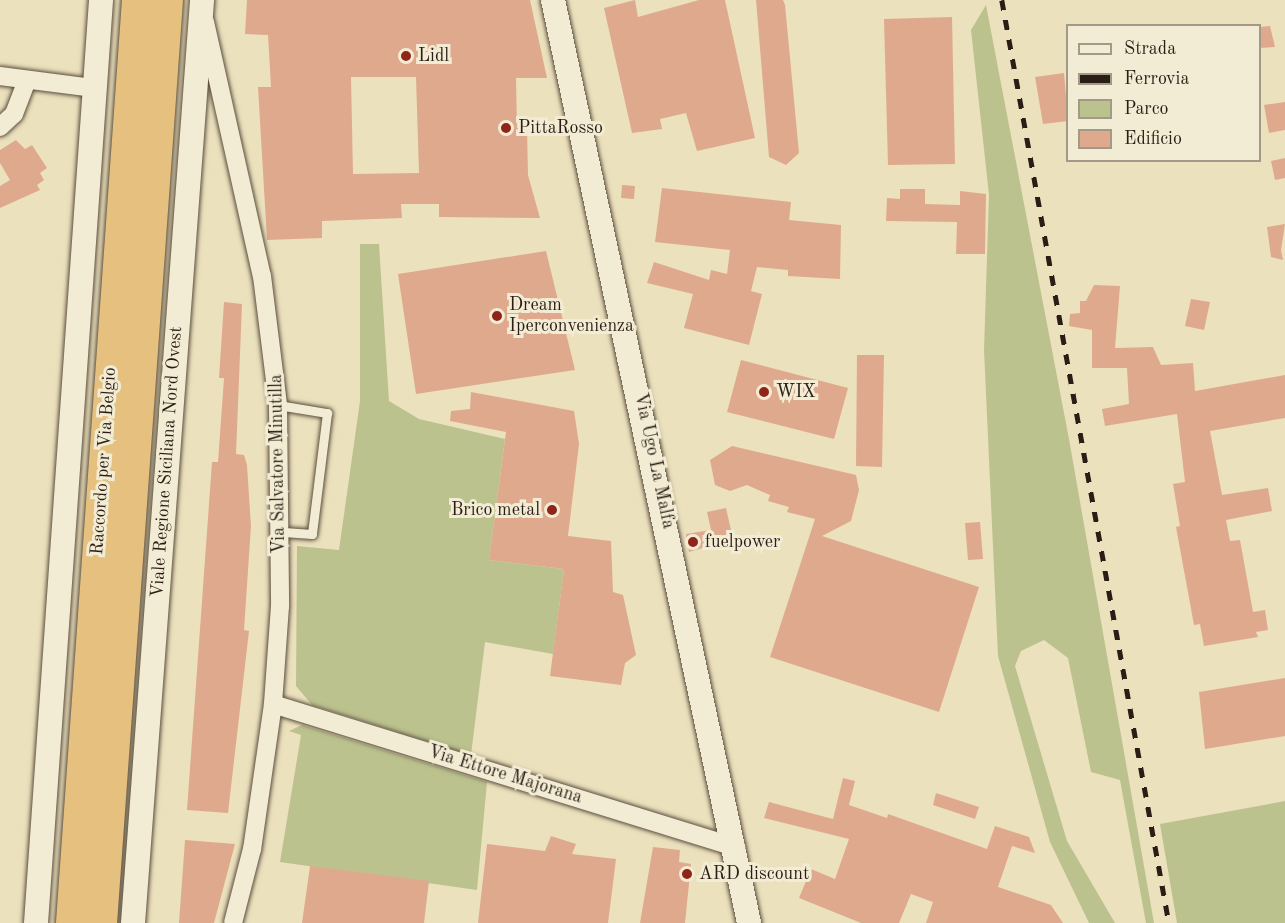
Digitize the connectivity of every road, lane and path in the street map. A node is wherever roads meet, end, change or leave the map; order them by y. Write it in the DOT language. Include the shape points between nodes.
graph roads {
  1 [pos="101,0"];
  2 [pos="138,0"];
  3 [pos="167,0"];
  4 [pos="554,0"];
  5 [pos="202,4"];
  6 [pos="0,76"];
  7 [pos="27,80"];
  8 [pos="94,88"];
  9 [pos="0,127"];
  10 [pos="278,405"];
  11 [pos="280,532"];
  12 [pos="273,704"];
  13 [pos="736,847"];
  14 [pos="36,923"];
  15 [pos="72,923"];
  16 [pos="101,923"];
  17 [pos="133,923"];
  18 [pos="233,923"];
  19 [pos="749,923"];
  1 -- 8 [label="street"];
  2 -- 15 [label="highway, Raccordo per Via Belgio"];
  3 -- 16 [label="highway, Raccordo per Via Belgio"];
  4 -- 13 [label="street, Via Ugo La Malfa"];
  5 -- 10 [label="street, Via Salvatore Minutilla" via="262,276"];
  5 -- 17 [label="street, Viale Regione Siciliana Nord Ovest"];
  6 -- 7 [label="street"];
  7 -- 8 [label="street"];
  7 -- 9 [label="street" via="14,114"];
  8 -- 14 [label="street"];
  10 -- 11 [label="street, Via Salvatore Minutilla"];
  10 -- 11 [label="lane" via="327,413 312,534"];
  11 -- 12 [label="street, Via Salvatore Minutilla"];
  12 -- 13 [label="street, Via Ettore Majorana"];
  12 -- 18 [label="street, Via Salvatore Minutilla" via="252,849"];
  13 -- 19 [label="street, Via Ugo La Malfa"];
}
